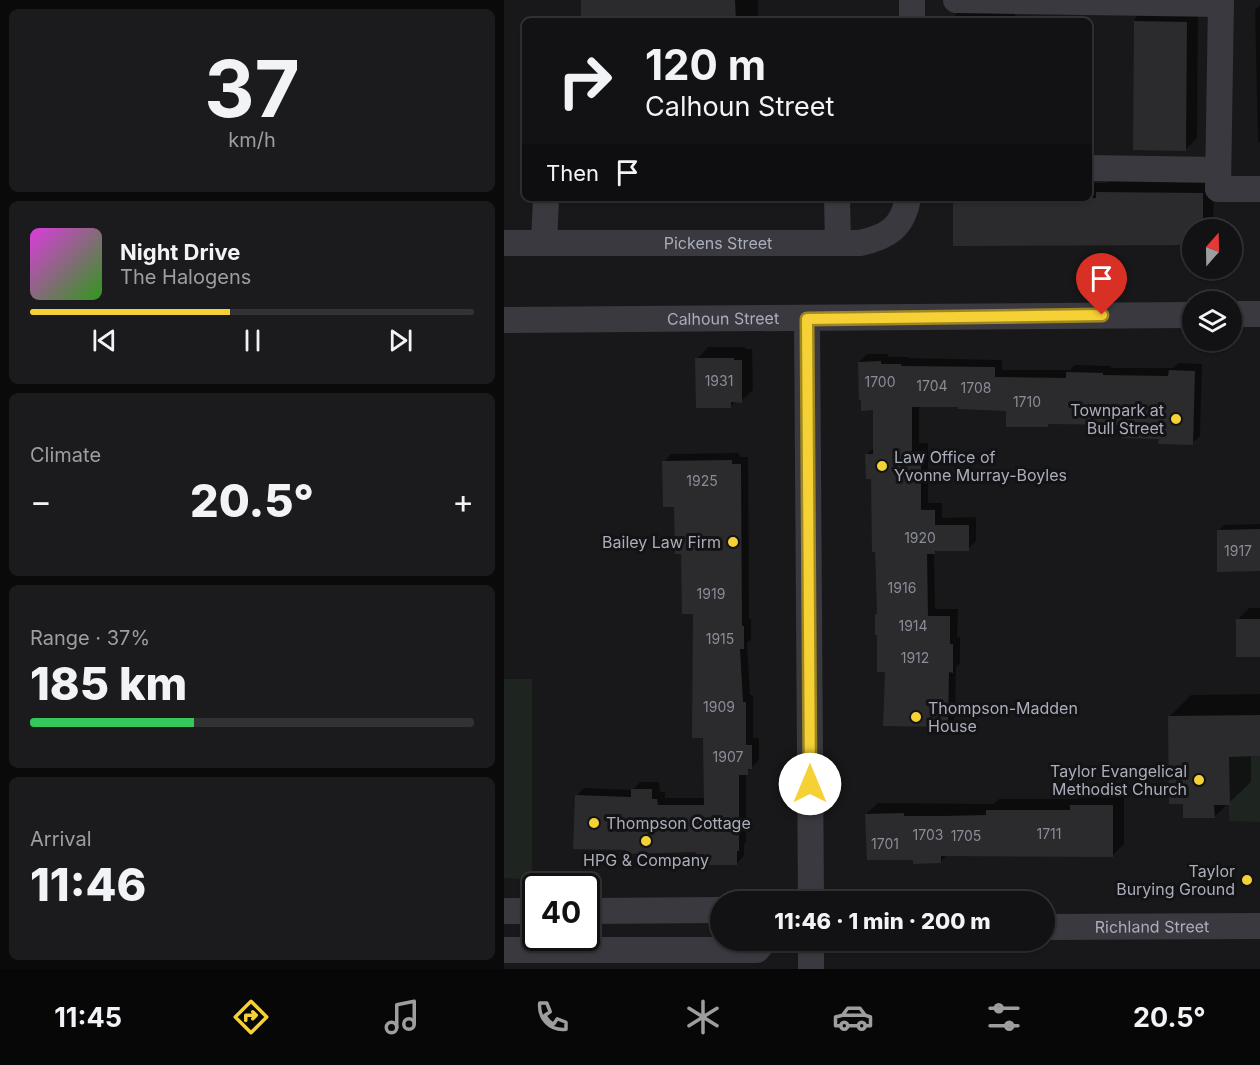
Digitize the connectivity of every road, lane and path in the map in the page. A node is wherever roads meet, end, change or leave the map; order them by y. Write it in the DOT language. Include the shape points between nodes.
graph roads {
  1 [pos="912,0"];
  2 [pos="956,0"];
  3 [pos="1221,2"];
  4 [pos="912,18"];
  5 [pos="1092,168"];
  6 [pos="1218,170"];
  7 [pos="1260,189"];
  8 [pos="546,201"];
  9 [pos="837,201"];
  10 [pos="908,201"];
  11 [pos="504,243"];
  12 [pos="544,243"];
  13 [pos="838,243"];
  14 [pos="1242,314"];
  15 [pos="1260,314"];
  16 [pos="1182,315"];
  17 [pos="807,319"];
  18 [pos="504,320"];
  19 [pos="811,891"];
  20 [pos="600,910"];
  21 [pos="710,910"];
  22 [pos="504,911"];
  23 [pos="522,911"];
  24 [pos="600,921"];
  25 [pos="1260,926"];
  26 [pos="1055,927"];
  27 [pos="504,950"];
  28 [pos="608,950"];
  29 [pos="710,950"];
  30 [pos="811,951"];
  31 [pos="811,969"];
  1 -- 4 [label="street"];
  2 -- 3 [label="street"];
  3 -- 6 [label="street"];
  5 -- 6 [label="street"];
  6 -- 7 [label="street" via="1218,189"];
  8 -- 12 [label="street"];
  9 -- 13 [label="street"];
  10 -- 13 [label="street, Pickens Street" via="901,222 888,233 860,243"];
  11 -- 12 [label="street, Pickens Street"];
  12 -- 13 [label="street, Pickens Street"];
  14 -- 15 [label="street"];
  16 -- 17 [label="street, Calhoun Street"];
  17 -- 18 [label="street, Calhoun Street"];
  17 -- 19 [label="street"];
  20 -- 21 [label="street"];
  22 -- 23 [label="street"];
  24 -- 28 [label="street"];
  25 -- 26 [label="street, Richland Street"];
  27 -- 28 [label="street"];
  28 -- 29 [label="street"];
  30 -- 31 [label="street"];
}
